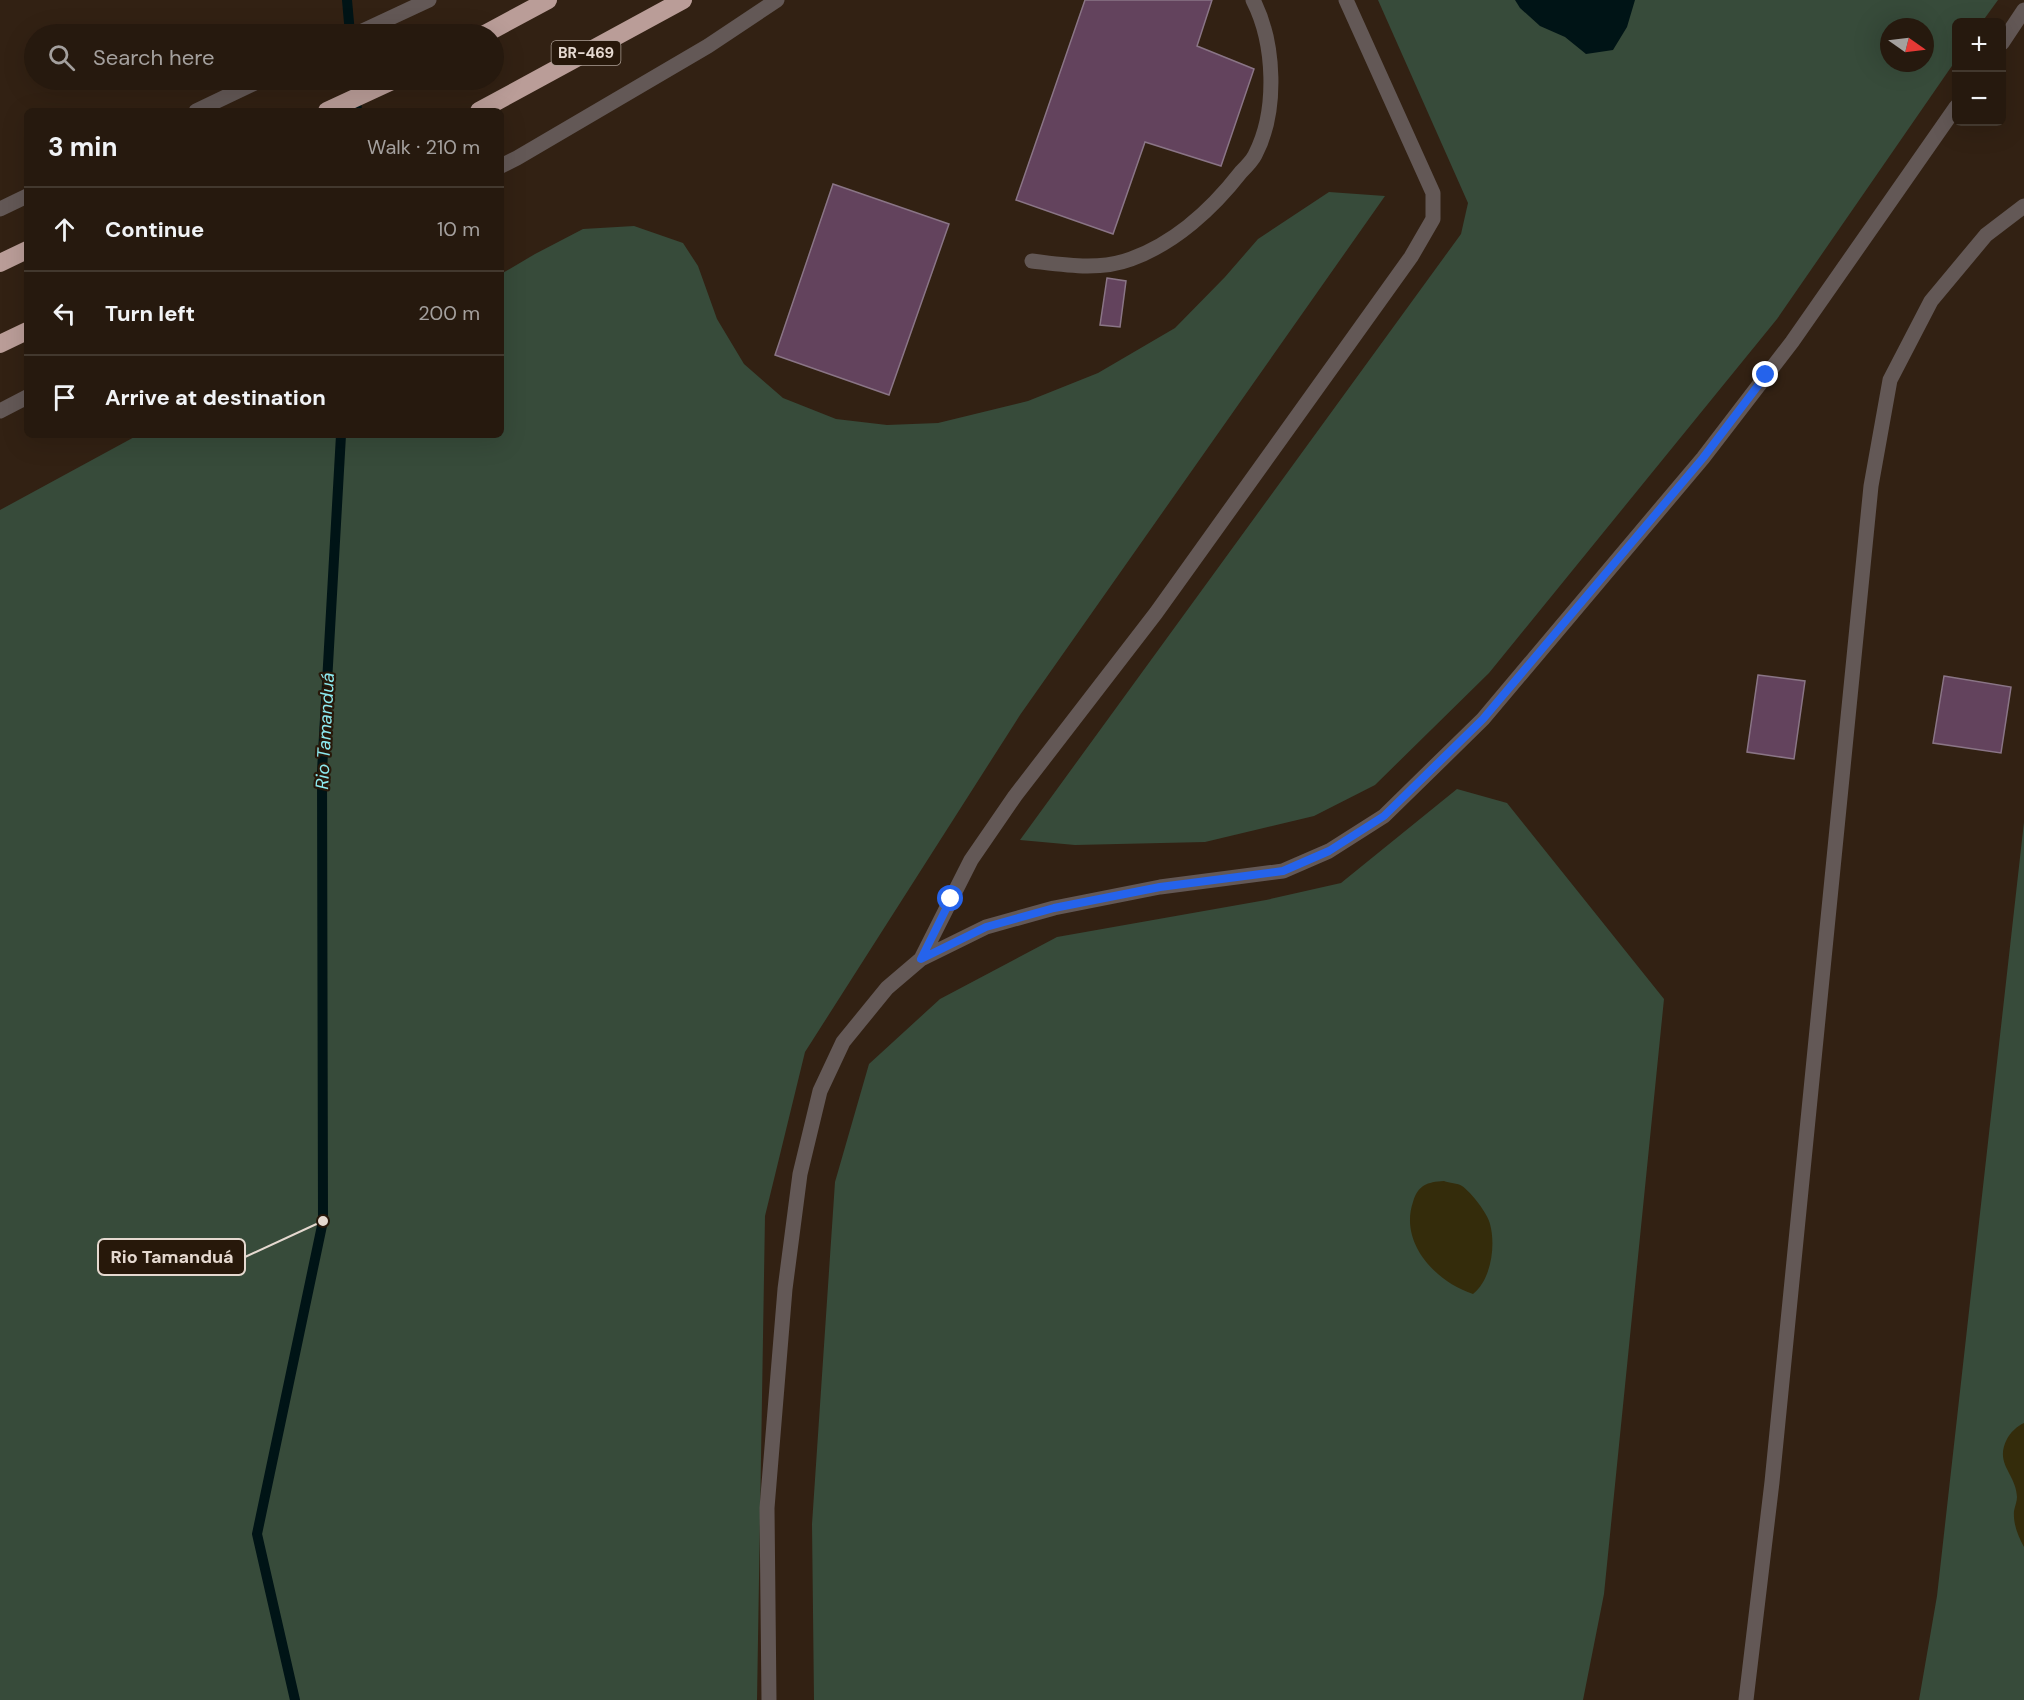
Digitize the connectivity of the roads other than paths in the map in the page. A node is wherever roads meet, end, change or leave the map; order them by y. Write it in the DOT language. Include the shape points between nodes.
graph roads {
  1 [pos="429,0"];
  2 [pos="548,0"];
  3 [pos="683,0"];
  4 [pos="777,0"];
  5 [pos="1252,0"];
  6 [pos="1346,0"];
  7 [pos="2024,10"];
  8 [pos="378,24"];
  9 [pos="504,24"];
  10 [pos="2006,36"];
  11 [pos="240,90"];
  12 [pos="372,90"];
  13 [pos="202,108"];
  14 [pos="333,108"];
  15 [pos="485,108"];
  16 [pos="1952,113"];
  17 [pos="504,164"];
  18 [pos="24,197"];
  19 [pos="2024,206"];
  20 [pos="0,209"];
  21 [pos="24,251"];
  22 [pos="1032,261"];
  23 [pos="0,263"];
  24 [pos="24,332"];
  25 [pos="0,344"];
  26 [pos="24,399"];
  27 [pos="0,411"];
  28 [pos="921,959"];
  29 [pos="769,1700"];
  30 [pos="1746,1700"];
  1 -- 8 [label="street"];
  2 -- 9 [label="highway"];
  3 -- 15 [label="highway, BR-469"];
  4 -- 17 [label="street" via="708,46"];
  5 -- 22 [label="street" via="1268,48 1269,113 1255,155 1227,190 1161,246 1130,260 1095,267"];
  6 -- 28 [label="street" via="1433,193 1433,219 1411,257 1156,613 977,850"];
  7 -- 10 [label="street"];
  11 -- 13 [label="street"];
  12 -- 14 [label="highway"];
  16 -- 28 [label="street" via="1792,342 1703,458 1483,719 1384,816 1329,851 1283,871 1160,887 1054,908 986,927"];
  18 -- 20 [label="street"];
  19 -- 30 [label="street" via="1986,235 1931,301 1890,380 1871,486 1772,1482"];
  21 -- 23 [label="highway"];
  24 -- 25 [label="highway"];
  26 -- 27 [label="street"];
  28 -- 29 [label="street" via="887,988 843,1042 820,1091 800,1174 785,1289 767,1508"];
}
